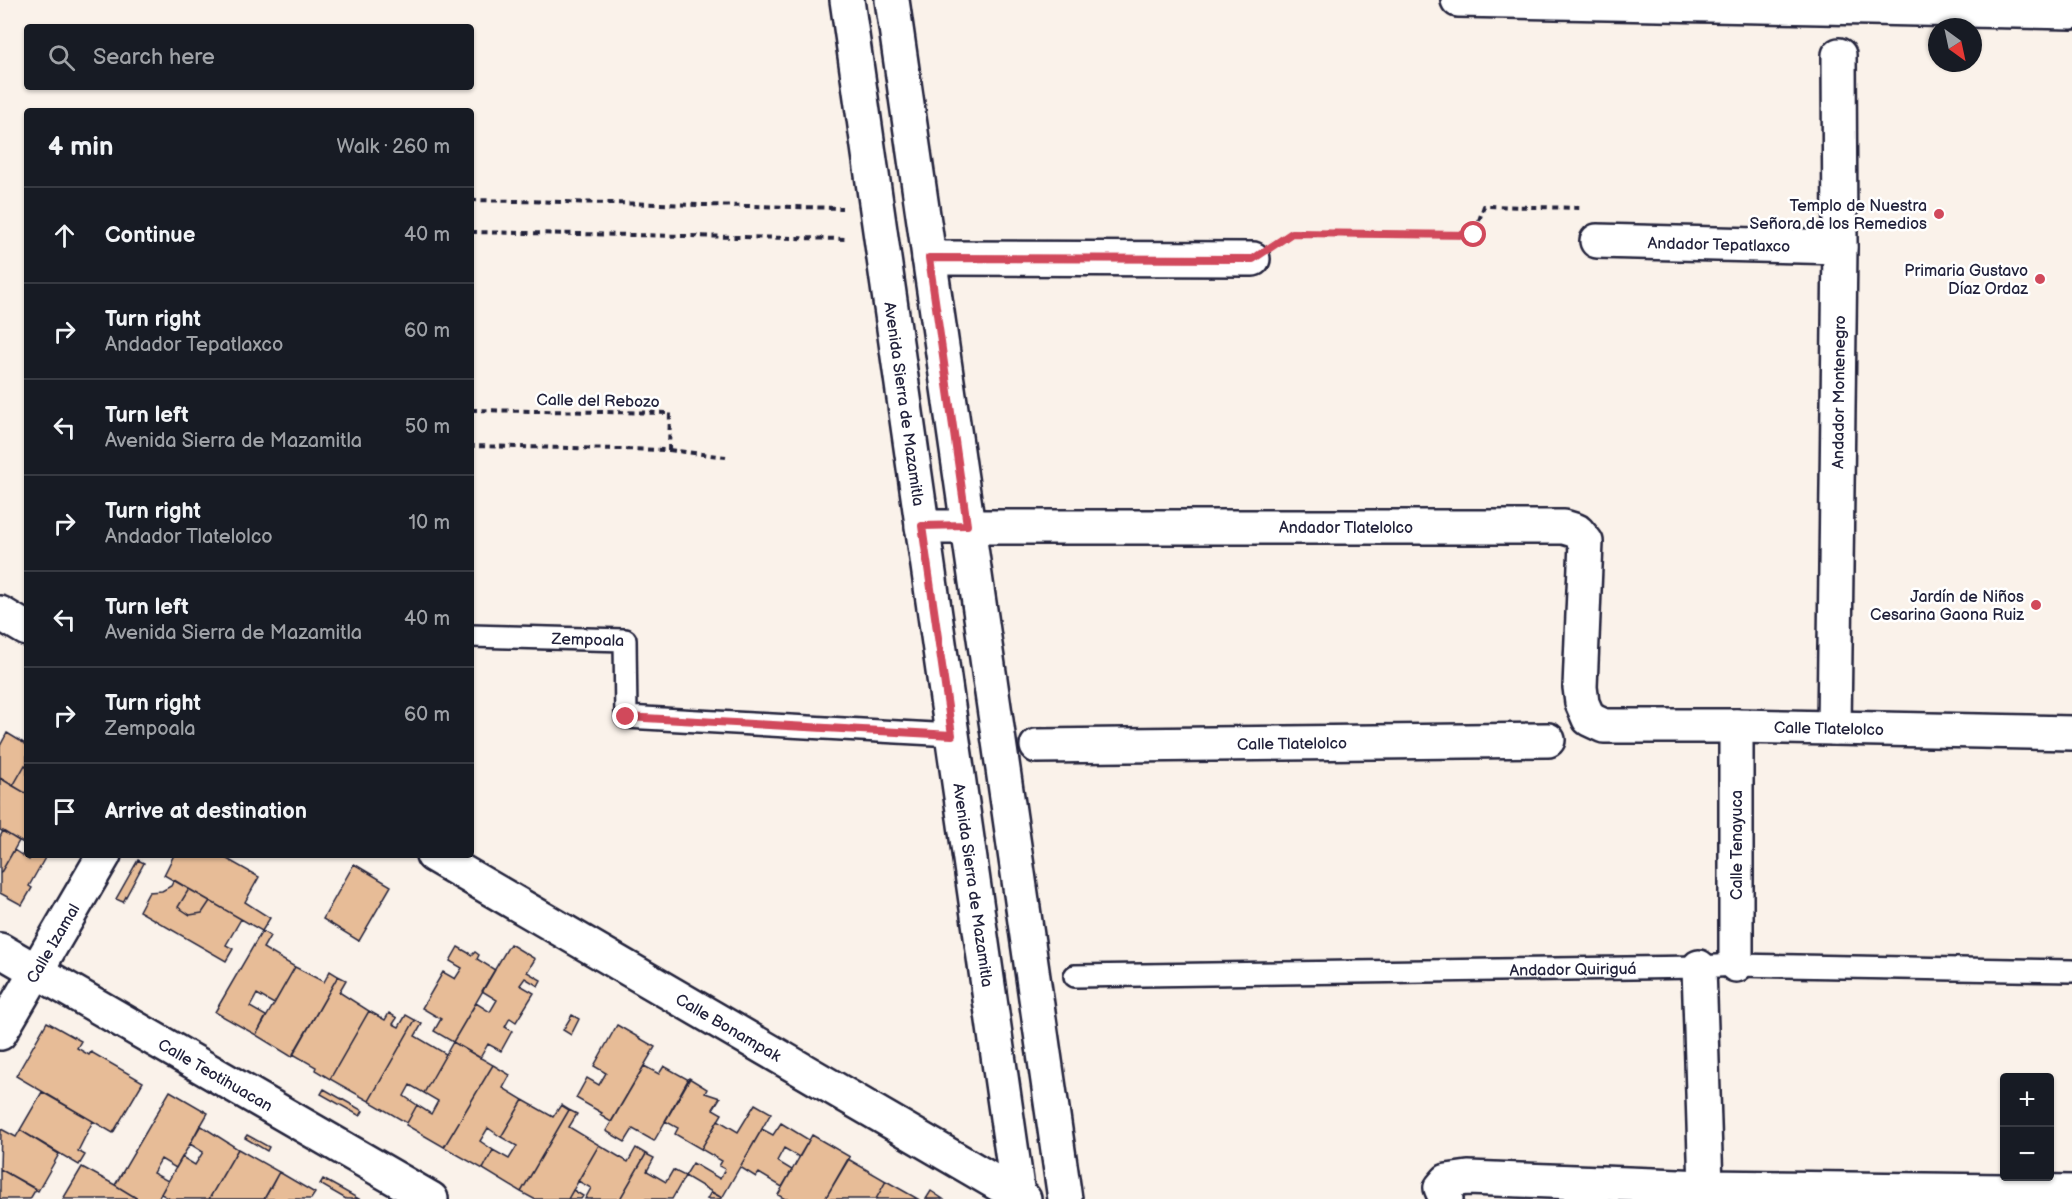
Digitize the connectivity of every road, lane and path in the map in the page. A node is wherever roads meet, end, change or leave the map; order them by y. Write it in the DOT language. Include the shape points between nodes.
graph roads {
  1 [pos="847,0"];
  2 [pos="892,0"];
  3 [pos="1458,0"];
  4 [pos="1972,5"];
  5 [pos="2072,12"];
  6 [pos="1839,55"];
  7 [pos="474,200"];
  8 [pos="1585,208"];
  9 [pos="879,224"];
  10 [pos="474,232"];
  11 [pos="1597,241"];
  12 [pos="1840,247"];
  13 [pos="929,258"];
  14 [pos="1253,259"];
  15 [pos="474,410"];
  16 [pos="474,446"];
  17 [pos="669,450"];
  18 [pos="726,458"];
  19 [pos="967,525"];
  20 [pos="922,526"];
  21 [pos="0,614"];
  22 [pos="24,627"];
  23 [pos="474,636"];
  24 [pos="1589,719"];
  25 [pos="1736,726"];
  26 [pos="1834,728"];
  27 [pos="2072,733"];
  28 [pos="952,735"];
  29 [pos="1548,740"];
  30 [pos="1037,746"];
  31 [pos="102,858"];
  32 [pos="438,858"];
  33 [pos="0,950"];
  34 [pos="1736,965"];
  35 [pos="1699,967"];
  36 [pos="36,971"];
  37 [pos="2072,971"];
  38 [pos="1075,976"];
  39 [pos="0,1033"];
  40 [pos="1706,1187"];
  41 [pos="2072,1192"];
  42 [pos="1444,1193"];
  43 [pos="1965,1195"];
  44 [pos="1019,1198"];
  45 [pos="431,1199"];
  46 [pos="1065,1199"];
  1 -- 9 [label="street, Avenida Sierra de Mazamitla"];
  2 -- 13 [label="street"];
  3 -- 4 [label="street"];
  4 -- 5 [label="street"];
  6 -- 12 [label="street, Andador Montenegro"];
  7 -- 9 [label="path"];
  8 -- 14 [label="path" via="1484,206 1474,235 1292,233"];
  9 -- 10 [label="path"];
  9 -- 20 [label="street, Avenida Sierra de Mazamitla"];
  11 -- 12 [label="street, Andador Tepatlaxco"];
  12 -- 26 [label="street, Andador Montenegro"];
  13 -- 14 [label="street"];
  13 -- 19 [label="street"];
  15 -- 17 [label="path, Calle del Rebozo" via="670,413"];
  16 -- 17 [label="path"];
  17 -- 18 [label="path"];
  19 -- 20 [label="street, Andador Tlatelolco"];
  19 -- 24 [label="street, Andador Tlatelolco" via="1571,528 1586,542 1580,687"];
  19 -- 46 [label="street"];
  20 -- 28 [label="street, Avenida Sierra de Mazamitla"];
  21 -- 22 [label="street"];
  23 -- 28 [label="lane, Zempoala" via="625,640 626,717"];
  24 -- 25 [label="street, Calle Tlatelolco" via="1619,727"];
  25 -- 26 [label="street, Calle Tlatelolco"];
  25 -- 34 [label="street, Calle Tenayuca"];
  26 -- 27 [label="street, Calle Tlatelolco"];
  28 -- 44 [label="street, Avenida Sierra de Mazamitla"];
  29 -- 30 [label="street, Calle Tlatelolco"];
  31 -- 36 [label="street, Calle Izamal"];
  32 -- 44 [label="street, Calle Bonampak"];
  33 -- 36 [label="street, Calle Teotihuacan"];
  34 -- 35 [label="lane, Andador Quiriguá"];
  34 -- 37 [label="lane, Andador Quiriguá"];
  35 -- 38 [label="lane, Andador Quiriguá"];
  35 -- 40 [label="street"];
  36 -- 39 [label="street, Calle Izamal"];
  36 -- 45 [label="street, Calle Teotihuacan"];
  40 -- 42 [label="street" via="1456,1178 1447,1181"];
  40 -- 43 [label="street"];
  41 -- 43 [label="street"];
}
